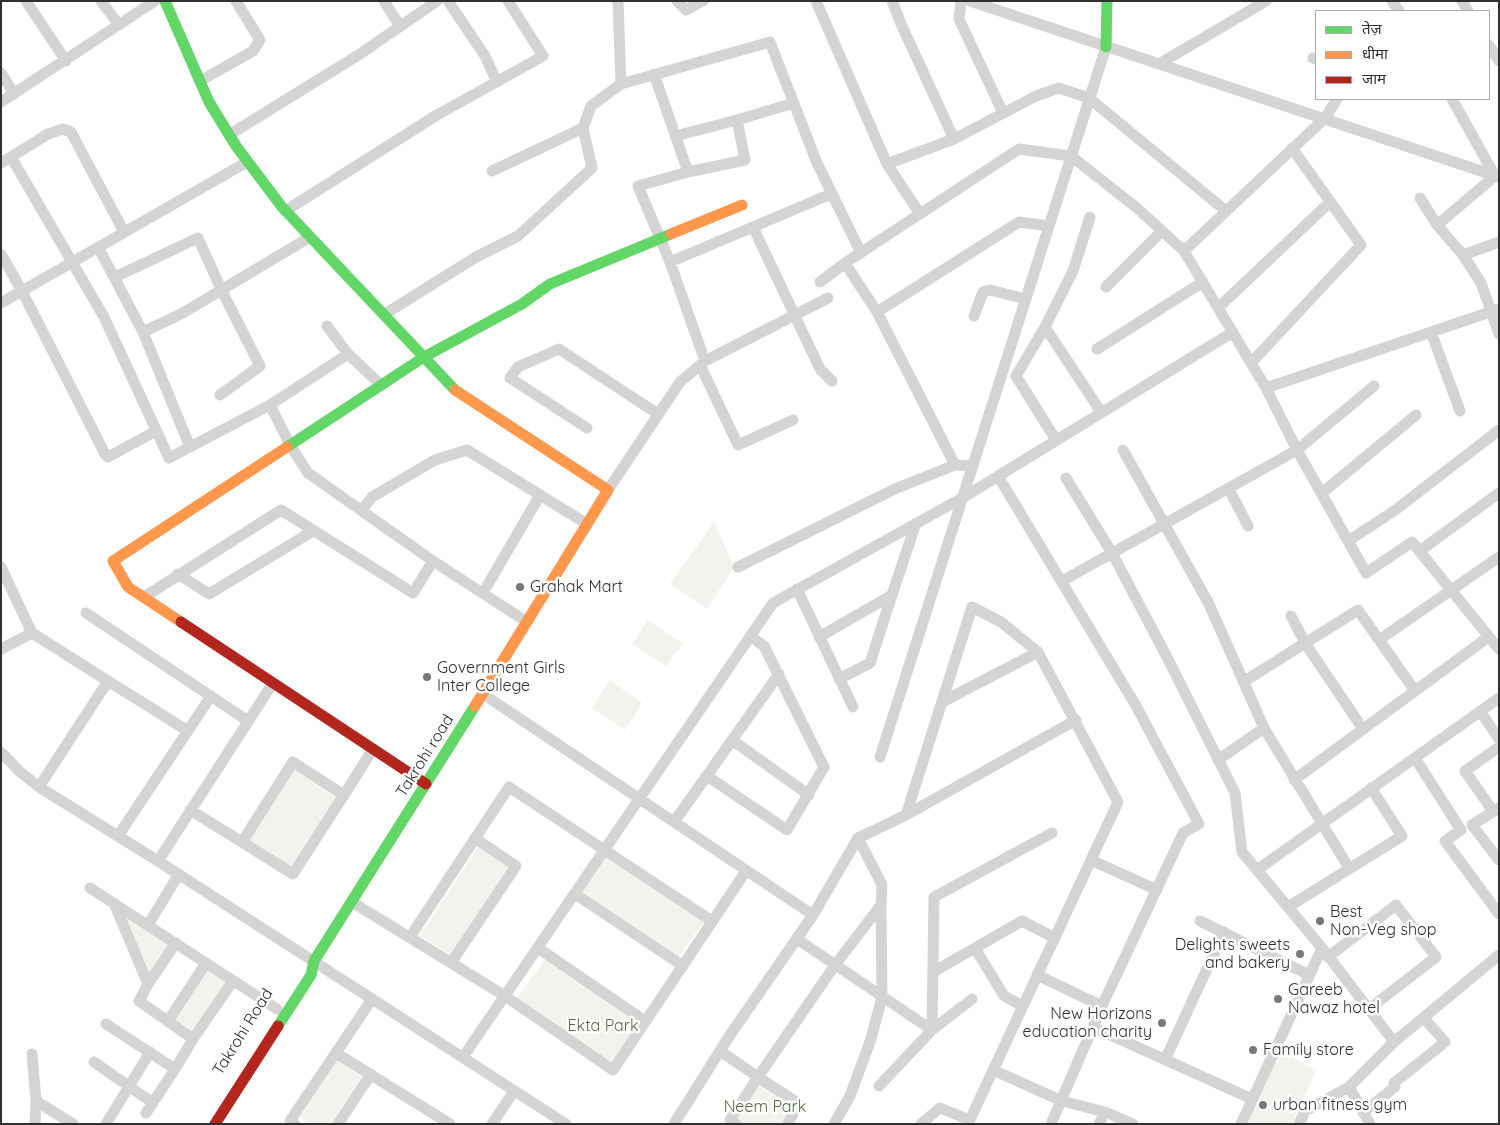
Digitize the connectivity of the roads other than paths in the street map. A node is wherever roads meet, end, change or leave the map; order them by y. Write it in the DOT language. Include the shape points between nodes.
graph roads {
  1 [pos="26,1"];
  2 [pos="101,1"];
  3 [pos="155,1"];
  4 [pos="236,1"];
  5 [pos="384,1"];
  6 [pos="437,1"];
  7 [pos="448,1"];
  8 [pos="508,1"];
  9 [pos="618,1"];
  10 [pos="677,1"];
  11 [pos="703,1"];
  12 [pos="816,1"];
  13 [pos="892,1"];
  14 [pos="961,1"];
  15 [pos="970,1"];
  16 [pos="1266,1"];
  17 [pos="169,2"];
  18 [pos="1109,2"];
  19 [pos="119,26"];
  20 [pos="400,26"];
  21 [pos="1106,47"];
  22 [pos="1490,47"];
  23 [pos="66,60"];
  24 [pos="1499,62"];
  25 [pos="1159,64"];
  26 [pos="1,73"];
  27 [pos="654,74"];
  28 [pos="200,81"];
  29 [pos="497,82"];
  30 [pos="622,84"];
  31 [pos="14,94"];
  32 [pos="1089,98"];
  33 [pos="1336,100"];
  34 [pos="1453,100"];
  35 [pos="1,102"];
  36 [pos="794,103"];
  37 [pos="1003,113"];
  38 [pos="1325,118"];
  39 [pos="737,120"];
  40 [pos="583,128"];
  41 [pos="229,135"];
  42 [pos="676,136"];
  43 [pos="954,139"];
  44 [pos="1292,148"];
  45 [pos="1071,156"];
  46 [pos="6,160"];
  47 [pos="248,162"];
  48 [pos="887,164"];
  49 [pos="492,171"];
  50 [pos="688,172"];
  51 [pos="1497,177"];
  52 [pos="831,194"];
  53 [pos="1420,198"];
  54 [pos="1330,202"];
  55 [pos="742,205"];
  56 [pos="286,211"];
  57 [pos="1226,211"];
  58 [pos="920,214"];
  59 [pos="1090,217"];
  60 [pos="1437,225"];
  61 [pos="1049,226"];
  62 [pos="754,227"];
  63 [pos="1162,231"];
  64 [pos="124,232"];
  65 [pos="310,237"];
  66 [pos="658,238"];
  67 [pos="1499,242"];
  68 [pos="98,247"];
  69 [pos="1184,251"];
  70 [pos="861,253"];
  71 [pos="1,254"];
  72 [pos="1463,255"];
  73 [pos="73,261"];
  74 [pos="670,262"];
  75 [pos="845,264"];
  76 [pos="115,276"];
  77 [pos="820,282"];
  78 [pos="1203,282"];
  79 [pos="1106,287"];
  80 [pos="220,289"];
  81 [pos="22,291"];
  82 [pos="828,298"];
  83 [pos="1026,299"];
  84 [pos="1,303"];
  85 [pos="1218,308"];
  86 [pos="1496,310"];
  87 [pos="877,312"];
  88 [pos="385,314"];
  89 [pos="794,315"];
  90 [pos="974,316"];
  91 [pos="327,326"];
  92 [pos="1045,327"];
  93 [pos="143,332"];
  94 [pos="1234,332"];
  95 [pos="1431,332"];
  96 [pos="1499,334"];
  97 [pos="1097,349"];
  98 [pos="348,354"];
  99 [pos="424,357"];
  100 [pos="702,363"];
  101 [pos="1252,363"];
  102 [pos="832,381"];
  103 [pos="381,385"];
  104 [pos="1374,386"];
  105 [pos="1266,388"];
  106 [pos="220,395"];
  107 [pos="270,405"];
  108 [pos="1460,411"];
  109 [pos="1100,412"];
  110 [pos="658,414"];
  111 [pos="1416,415"];
  112 [pos="793,420"];
  113 [pos="587,428"];
  114 [pos="1499,430"];
  115 [pos="156,431"];
  116 [pos="1056,440"];
  117 [pos="290,445"];
  118 [pos="190,447"];
  119 [pos="1123,450"];
  120 [pos="1297,450"];
  121 [pos="955,465"];
  122 [pos="974,466"];
  123 [pos="998,476"];
  124 [pos="1066,478"];
  125 [pos="1229,489"];
  126 [pos="608,490"];
  127 [pos="1322,493"];
  128 [pos="1499,493"];
  129 [pos="540,495"];
  130 [pos="964,496"];
  131 [pos="362,510"];
  132 [pos="587,524"];
  133 [pos="916,524"];
  134 [pos="1164,524"];
  135 [pos="1248,526"];
  136 [pos="312,530"];
  137 [pos="1348,541"];
  138 [pos="1421,550"];
  139 [pos="1112,553"];
  140 [pos="1499,557"];
  141 [pos="433,560"];
  142 [pos="1,567"];
  143 [pos="738,567"];
  144 [pos="178,574"];
  145 [pos="1062,581"];
  146 [pos="797,590"];
  147 [pos="1451,592"];
  148 [pos="483,593"];
  149 [pos="892,595"];
  150 [pos="144,597"];
  151 [pos="86,613"];
  152 [pos="1291,616"];
  153 [pos="527,622"];
  154 [pos="32,633"];
  155 [pos="750,636"];
  156 [pos="819,637"];
  157 [pos="1487,638"];
  158 [pos="1379,640"];
  159 [pos="1305,643"];
  160 [pos="1,649"];
  161 [pos="1499,649"];
  162 [pos="1038,652"];
  163 [pos="779,674"];
  164 [pos="839,678"];
  165 [pos="108,681"];
  166 [pos="1243,682"];
  167 [pos="273,683"];
  168 [pos="1415,690"];
  169 [pos="483,694"];
  170 [pos="211,696"];
  171 [pos="1499,698"];
  172 [pos="942,702"];
  173 [pos="853,707"];
  174 [pos="1480,711"];
  175 [pos="248,720"];
  176 [pos="1076,720"];
  177 [pos="1264,728"];
  178 [pos="1363,729"];
  179 [pos="188,731"];
  180 [pos="1499,739"];
  181 [pos="732,740"];
  182 [pos="1499,748"];
  183 [pos="373,750"];
  184 [pos="1,752"];
  185 [pos="880,757"];
  186 [pos="1414,758"];
  187 [pos="1218,760"];
  188 [pos="707,776"];
  189 [pos="1294,780"];
  190 [pos="426,784"];
  191 [pos="39,787"];
  192 [pos="1371,788"];
  193 [pos="344,795"];
  194 [pos="809,795"];
  195 [pos="640,800"];
  196 [pos="1496,809"];
  197 [pos="190,810"];
  198 [pos="906,815"];
  199 [pos="674,822"];
  200 [pos="1323,823"];
  201 [pos="1472,825"];
  202 [pos="1461,830"];
  203 [pos="1052,833"];
  204 [pos="118,836"];
  205 [pos="858,838"];
  206 [pos="476,839"];
  207 [pos="242,842"];
  208 [pos="605,851"];
  209 [pos="1091,860"];
  210 [pos="1499,860"];
  211 [pos="158,861"];
  212 [pos="1349,868"];
  213 [pos="1257,870"];
  214 [pos="746,871"];
  215 [pos="179,874"];
  216 [pos="90,888"];
  217 [pos="1157,890"];
  218 [pos="576,894"];
  219 [pos="352,902"];
  220 [pos="114,903"];
  221 [pos="880,905"];
  222 [pos="1288,907"];
  223 [pos="1499,914"];
  224 [pos="813,915"];
  225 [pos="712,921"];
  226 [pos="1200,921"];
  227 [pos="148,925"];
  228 [pos="1224,932"];
  229 [pos="410,938"];
  230 [pos="1055,938"];
  231 [pos="797,939"];
  232 [pos="176,943"];
  233 [pos="538,948"];
  234 [pos="975,948"];
  235 [pos="1325,952"];
  236 [pos="1499,955"];
  237 [pos="314,961"];
  238 [pos="206,963"];
  239 [pos="451,963"];
  240 [pos="835,965"];
  241 [pos="682,966"];
  242 [pos="933,972"];
  243 [pos="1037,975"];
  244 [pos="1309,975"];
  245 [pos="233,980"];
  246 [pos="148,984"];
  247 [pos="505,996"];
  248 [pos="882,997"];
  249 [pos="372,999"];
  250 [pos="972,999"];
  251 [pos="1023,1006"];
  252 [pos="1102,1006"];
  253 [pos="277,1009"];
  254 [pos="1369,1009"];
  255 [pos="1424,1018"];
  256 [pos="168,1021"];
  257 [pos="646,1021"];
  258 [pos="106,1024"];
  259 [pos="1093,1027"];
  260 [pos="932,1030"];
  261 [pos="193,1039"];
  262 [pos="1394,1042"];
  263 [pos="720,1051"];
  264 [pos="150,1052"];
  265 [pos="336,1053"];
  266 [pos="32,1054"];
  267 [pos="463,1057"];
  268 [pos="1165,1060"];
  269 [pos="94,1062"];
  270 [pos="176,1069"];
  271 [pos="993,1070"];
  272 [pos="371,1074"];
  273 [pos="758,1077"];
  274 [pos="879,1086"];
  275 [pos="128,1087"];
  276 [pos="1349,1087"];
  277 [pos="514,1091"];
  278 [pos="1252,1099"];
  279 [pos="36,1101"];
  280 [pos="1062,1101"];
  281 [pos="153,1103"];
  282 [pos="1105,1112"];
  283 [pos="1363,1112"];
  284 [pos="146,1113"];
  285 [pos="212,1122"];
  286 [pos="969,1122"];
  287 [pos="35,1124"];
  288 [pos="73,1124"];
  289 [pos="106,1124"];
  290 [pos="295,1124"];
  291 [pos="338,1124"];
  292 [pos="450,1124"];
  293 [pos="492,1124"];
  294 [pos="566,1124"];
  295 [pos="674,1124"];
  296 [pos="736,1124"];
  297 [pos="788,1124"];
  298 [pos="834,1124"];
  299 [pos="921,1124"];
  300 [pos="1051,1124"];
  301 [pos="1099,1124"];
  302 [pos="1133,1124"];
  303 [pos="1241,1124"];
  304 [pos="1299,1124"];
  305 [pos="1370,1124"];
  1 -- 23 [label="street"];
  2 -- 19 [label="street"];
  3 -- 19 [label="street"];
  4 -- 28 [label="street" via="260,40 253,51"];
  5 -- 20 [label="street"];
  6 -- 20 [label="street"];
  7 -- 29 [label="street" via="485,56"];
  8 -- 29 [label="street" via="543,56"];
  9 -- 30 [label="street"];
  10 -- 11 [label="street" via="686,10"];
  12 -- 48 [label="street"];
  13 -- 43 [label="street"];
  14 -- 37 [label="street" via="959,19"];
  15 -- 21 [label="street"];
  16 -- 25 [label="street"];
  17 -- 28 [label="street"];
  18 -- 21 [label="street"];
  19 -- 23 [label="street"];
  20 -- 41 [label="street"];
  21 -- 25 [label="street"];
  21 -- 32 [label="street"];
  22 -- 24 [label="street"];
  23 -- 31 [label="street"];
  25 -- 38 [label="street"];
  26 -- 31 [label="street"];
  27 -- 30 [label="street"];
  27 -- 36 [label="street" via="770,42"];
  27 -- 42 [label="street"];
  28 -- 41 [label="street"];
  29 -- 56 [label="street" via="437,115"];
  30 -- 40 [label="street" via="590,106"];
  31 -- 35 [label="street"];
  32 -- 37 [label="street" via="1059,88"];
  32 -- 45 [label="street"];
  32 -- 57 [label="street"];
  33 -- 38 [label="street"];
  34 -- 51 [label="street"];
  36 -- 39 [label="street"];
  36 -- 52 [label="street"];
  37 -- 43 [label="street"];
  38 -- 44 [label="street"];
  38 -- 51 [label="street"];
  39 -- 42 [label="street"];
  39 -- 50 [label="street" via="745,160"];
  40 -- 49 [label="street"];
  40 -- 88 [label="street" via="592,168 584,176 518,236 476,256"];
  41 -- 47 [label="street"];
  42 -- 50 [label="street"];
  43 -- 48 [label="street"];
  44 -- 54 [label="street"];
  44 -- 57 [label="street"];
  45 -- 58 [label="street" via="1019,149"];
  45 -- 61 [label="street"];
  45 -- 63 [label="street"];
  46 -- 64 [label="street" via="48,134 63,129 71,132"];
  46 -- 73 [label="street"];
  47 -- 56 [label="street"];
  47 -- 64 [label="street"];
  48 -- 58 [label="street"];
  50 -- 66 [label="street" via="638,186"];
  51 -- 60 [label="street"];
  52 -- 62 [label="street"];
  52 -- 70 [label="street"];
  53 -- 60 [label="street"];
  54 -- 85 [label="street"];
  54 -- 101 [label="street" via="1361,245"];
  55 -- 66 [label="street"];
  56 -- 65 [label="street"];
  57 -- 69 [label="street"];
  58 -- 70 [label="street"];
  59 -- 92 [label="street" via="1073,270"];
  60 -- 72 [label="street"];
  61 -- 83 [label="street"];
  61 -- 87 [label="street" via="1019,222"];
  62 -- 74 [label="street"];
  62 -- 89 [label="street"];
  63 -- 69 [label="street"];
  63 -- 79 [label="street"];
  64 -- 68 [label="street"];
  65 -- 80 [label="street"];
  65 -- 88 [label="street"];
  66 -- 74 [label="street"];
  66 -- 99 [label="street" via="550,284 522,304"];
  67 -- 72 [label="street"];
  68 -- 73 [label="street"];
  68 -- 76 [label="street"];
  69 -- 78 [label="street"];
  70 -- 75 [label="street"];
  71 -- 81 [label="street"];
  72 -- 86 [label="street"];
  73 -- 81 [label="street"];
  73 -- 115 [label="street" via="104,317"];
  74 -- 100 [label="street"];
  75 -- 77 [label="street"];
  75 -- 87 [label="street"];
  76 -- 80 [label="street" via="198,238"];
  76 -- 93 [label="street"];
  78 -- 85 [label="street"];
  78 -- 97 [label="street"];
  80 -- 93 [label="street"];
  80 -- 106 [label="street" via="260,366"];
  81 -- 84 [label="street"];
  81 -- 115 [label="street" via="105,454 108,457"];
  82 -- 89 [label="street"];
  83 -- 90 [label="street" via="990,290 983,292"];
  83 -- 122 [label="street"];
  85 -- 94 [label="street"];
  86 -- 95 [label="street"];
  86 -- 96 [label="street"];
  87 -- 121 [label="street"];
  88 -- 99 [label="street"];
  89 -- 100 [label="street"];
  89 -- 102 [label="street" via="820,369"];
  91 -- 98 [label="street"];
  92 -- 109 [label="street"];
  92 -- 116 [label="street" via="1016,376"];
  93 -- 118 [label="street"];
  94 -- 101 [label="street"];
  94 -- 109 [label="street"];
  95 -- 105 [label="street"];
  95 -- 108 [label="street"];
  98 -- 103 [label="street"];
  98 -- 107 [label="street"];
  99 -- 103 [label="street"];
  99 -- 126 [label="street" via="454,389"];
  100 -- 110 [label="street" via="680,382"];
  100 -- 112 [label="street" via="738,445"];
  101 -- 105 [label="street"];
  103 -- 117 [label="street"];
  104 -- 120 [label="street"];
  105 -- 120 [label="street"];
  107 -- 117 [label="street"];
  107 -- 118 [label="street"];
  109 -- 116 [label="street"];
  110 -- 113 [label="street" via="559,349 518,367 510,378"];
  110 -- 126 [label="street"];
  111 -- 127 [label="street"];
  114 -- 137 [label="street" via="1394,511"];
  115 -- 118 [label="street" via="169,458"];
  116 -- 123 [label="street"];
  117 -- 131 [label="street" via="308,473"];
  117 -- 150 [label="street" via="113,561 128,587"];
  119 -- 134 [label="street"];
  120 -- 125 [label="street"];
  120 -- 127 [label="street"];
  121 -- 122 [label="street"];
  121 -- 143 [label="street" via="897,488"];
  122 -- 130 [label="street"];
  123 -- 130 [label="street"];
  123 -- 145 [label="street"];
  124 -- 139 [label="street"];
  125 -- 134 [label="street"];
  125 -- 135 [label="street"];
  126 -- 132 [label="street, Takrohi road"];
  127 -- 137 [label="street"];
  128 -- 138 [label="street"];
  129 -- 131 [label="street" via="466,450 435,460 372,497"];
  129 -- 132 [label="street"];
  129 -- 148 [label="street"];
  130 -- 133 [label="street"];
  130 -- 185 [label="street"];
  131 -- 141 [label="street"];
  132 -- 153 [label="street, Takrohi road"];
  133 -- 146 [label="street"];
  133 -- 149 [label="street"];
  134 -- 139 [label="street"];
  134 -- 166 [label="street" via="1209,604"];
  136 -- 141 [label="street" via="413,593"];
  136 -- 144 [label="street" via="210,594"];
  136 -- 144 [label="street" via="281,510"];
  137 -- 138 [label="street" via="1366,573 1412,542"];
  138 -- 147 [label="street"];
  139 -- 145 [label="street"];
  139 -- 187 [label="street"];
  140 -- 147 [label="street"];
  141 -- 148 [label="street"];
  142 -- 154 [label="street"];
  144 -- 150 [label="street"];
  145 -- 217 [label="street" via="1136,704 1199,824 1183,833"];
  146 -- 155 [label="street" via="773,603"];
  146 -- 156 [label="street"];
  147 -- 157 [label="street"];
  147 -- 158 [label="street"];
  148 -- 153 [label="street"];
  149 -- 156 [label="street"];
  149 -- 164 [label="street" via="870,663"];
  150 -- 167 [label="street"];
  151 -- 170 [label="street"];
  152 -- 159 [label="street"];
  153 -- 169 [label="street, Takrohi road"];
  154 -- 160 [label="street"];
  154 -- 165 [label="street"];
  155 -- 163 [label="street" via="764,646"];
  155 -- 195 [label="street"];
  156 -- 164 [label="street"];
  157 -- 161 [label="street"];
  157 -- 168 [label="street"];
  158 -- 159 [label="street" via="1358,610"];
  158 -- 168 [label="street"];
  159 -- 166 [label="street"];
  159 -- 178 [label="street"];
  162 -- 172 [label="street"];
  162 -- 172 [label="street" via="1001,622 972,608"];
  162 -- 176 [label="street"];
  163 -- 181 [label="street"];
  163 -- 194 [label="street" via="824,767"];
  164 -- 173 [label="street"];
  165 -- 179 [label="street"];
  165 -- 191 [label="street"];
  166 -- 177 [label="street"];
  167 -- 175 [label="street"];
  167 -- 183 [label="street"];
  168 -- 178 [label="street"];
  169 -- 190 [label="street, Takrohi road"];
  169 -- 195 [label="street"];
  170 -- 175 [label="street"];
  170 -- 179 [label="street"];
  171 -- 174 [label="street"];
  172 -- 198 [label="street"];
  174 -- 180 [label="street"];
  174 -- 186 [label="street"];
  175 -- 197 [label="street"];
  176 -- 198 [label="street"];
  176 -- 209 [label="street" via="1118,802"];
  177 -- 187 [label="street"];
  177 -- 189 [label="street"];
  178 -- 189 [label="street"];
  179 -- 204 [label="street"];
  181 -- 188 [label="street"];
  181 -- 194 [label="street"];
  182 -- 196 [label="street" via="1465,771"];
  183 -- 190 [label="street"];
  183 -- 193 [label="street"];
  184 -- 191 [label="street"];
  186 -- 192 [label="street"];
  186 -- 202 [label="street"];
  187 -- 213 [label="street" via="1235,793 1242,852"];
  188 -- 194 [label="street" via="787,830"];
  188 -- 199 [label="street"];
  189 -- 200 [label="street"];
  190 -- 219 [label="street, Takrohi road"];
  191 -- 204 [label="street"];
  192 -- 200 [label="street"];
  192 -- 212 [label="street" via="1402,836"];
  193 -- 207 [label="street" via="292,874"];
  193 -- 207 [label="street" via="294,762"];
  195 -- 199 [label="street"];
  195 -- 208 [label="street"];
  196 -- 201 [label="street"];
  197 -- 207 [label="street"];
  197 -- 211 [label="street"];
  198 -- 205 [label="street"];
  199 -- 214 [label="street"];
  200 -- 212 [label="street"];
  200 -- 213 [label="street"];
  201 -- 202 [label="street"];
  201 -- 210 [label="street"];
  202 -- 223 [label="street" via="1445,841"];
  203 -- 242 [label="street" via="934,897"];
  204 -- 211 [label="street"];
  205 -- 221 [label="street" via="882,885"];
  205 -- 224 [label="street"];
  206 -- 208 [label="street" via="509,787"];
  206 -- 229 [label="street"];
  206 -- 239 [label="street" via="516,866"];
  208 -- 218 [label="street"];
  208 -- 225 [label="street"];
  209 -- 217 [label="street"];
  209 -- 230 [label="street"];
  211 -- 215 [label="street"];
  212 -- 222 [label="street"];
  213 -- 222 [label="street"];
  214 -- 224 [label="street"];
  214 -- 225 [label="street"];
  215 -- 227 [label="street"];
  215 -- 237 [label="street"];
  216 -- 220 [label="street"];
  217 -- 252 [label="street"];
  218 -- 233 [label="street"];
  218 -- 241 [label="street"];
  219 -- 229 [label="street"];
  219 -- 237 [label="street, Takrohi road"];
  220 -- 227 [label="street"];
  220 -- 246 [label="street"];
  221 -- 240 [label="street"];
  221 -- 248 [label="street"];
  222 -- 235 [label="street"];
  224 -- 231 [label="street"];
  225 -- 241 [label="street"];
  226 -- 228 [label="street"];
  227 -- 232 [label="street"];
  228 -- 244 [label="street"];
  228 -- 268 [label="street"];
  229 -- 239 [label="street"];
  230 -- 234 [label="street" via="1022,921"];
  230 -- 243 [label="street"];
  231 -- 240 [label="street"];
  231 -- 263 [label="street"];
  232 -- 238 [label="street"];
  232 -- 246 [label="street"];
  233 -- 247 [label="street"];
  233 -- 257 [label="street"];
  234 -- 242 [label="street"];
  234 -- 251 [label="street" via="1004,996"];
  235 -- 244 [label="street"];
  235 -- 254 [label="street"];
  235 -- 254 [label="street" via="1396,905 1436,957"];
  236 -- 255 [label="street"];
  237 -- 249 [label="street"];
  237 -- 253 [label="street, Takrohi Road" via="302,970"];
  237 -- 285 [label="street" via="311,975"];
  238 -- 245 [label="street"];
  238 -- 256 [label="street"];
  239 -- 247 [label="street"];
  240 -- 248 [label="street"];
  240 -- 273 [label="street"];
  241 -- 257 [label="street"];
  242 -- 260 [label="street"];
  243 -- 251 [label="street"];
  243 -- 252 [label="street"];
  244 -- 278 [label="street"];
  245 -- 253 [label="street"];
  245 -- 261 [label="street"];
  246 -- 256 [label="street" via="139,1001"];
  247 -- 257 [label="street" via="613,1070"];
  247 -- 267 [label="street"];
  248 -- 260 [label="street"];
  248 -- 298 [label="street" via="850,1096"];
  249 -- 265 [label="street"];
  249 -- 267 [label="street"];
  250 -- 260 [label="street"];
  251 -- 271 [label="street"];
  252 -- 259 [label="street"];
  253 -- 285 [label="street, Takrohi Road"];
  254 -- 262 [label="street"];
  255 -- 262 [label="street"];
  255 -- 283 [label="street" via="1445,1042"];
  256 -- 261 [label="street"];
  258 -- 264 [label="street"];
  259 -- 268 [label="street"];
  259 -- 280 [label="street"];
  260 -- 274 [label="street"];
  261 -- 270 [label="street"];
  262 -- 276 [label="street"];
  263 -- 273 [label="street"];
  263 -- 295 [label="street"];
  264 -- 270 [label="street"];
  264 -- 275 [label="street"];
  265 -- 272 [label="street"];
  265 -- 290 [label="street" via="290,1121"];
  266 -- 279 [label="street"];
  267 -- 277 [label="street"];
  268 -- 278 [label="street"];
  269 -- 275 [label="street"];
  270 -- 281 [label="street"];
  271 -- 280 [label="street"];
  271 -- 286 [label="street"];
  272 -- 291 [label="street"];
  272 -- 292 [label="street"];
  273 -- 296 [label="street" via="730,1120"];
  273 -- 297 [label="street" via="798,1104"];
  275 -- 281 [label="street"];
  275 -- 289 [label="street"];
  276 -- 283 [label="street"];
  276 -- 304 [label="street" via="1305,1111"];
  277 -- 293 [label="street"];
  277 -- 294 [label="street"];
  278 -- 303 [label="street"];
  279 -- 287 [label="street"];
  279 -- 288 [label="street"];
  280 -- 282 [label="street"];
  280 -- 300 [label="street"];
  281 -- 284 [label="street"];
  282 -- 301 [label="street"];
  282 -- 302 [label="street"];
  283 -- 305 [label="street"];
  286 -- 299 [label="street" via="940,1108"];
}
